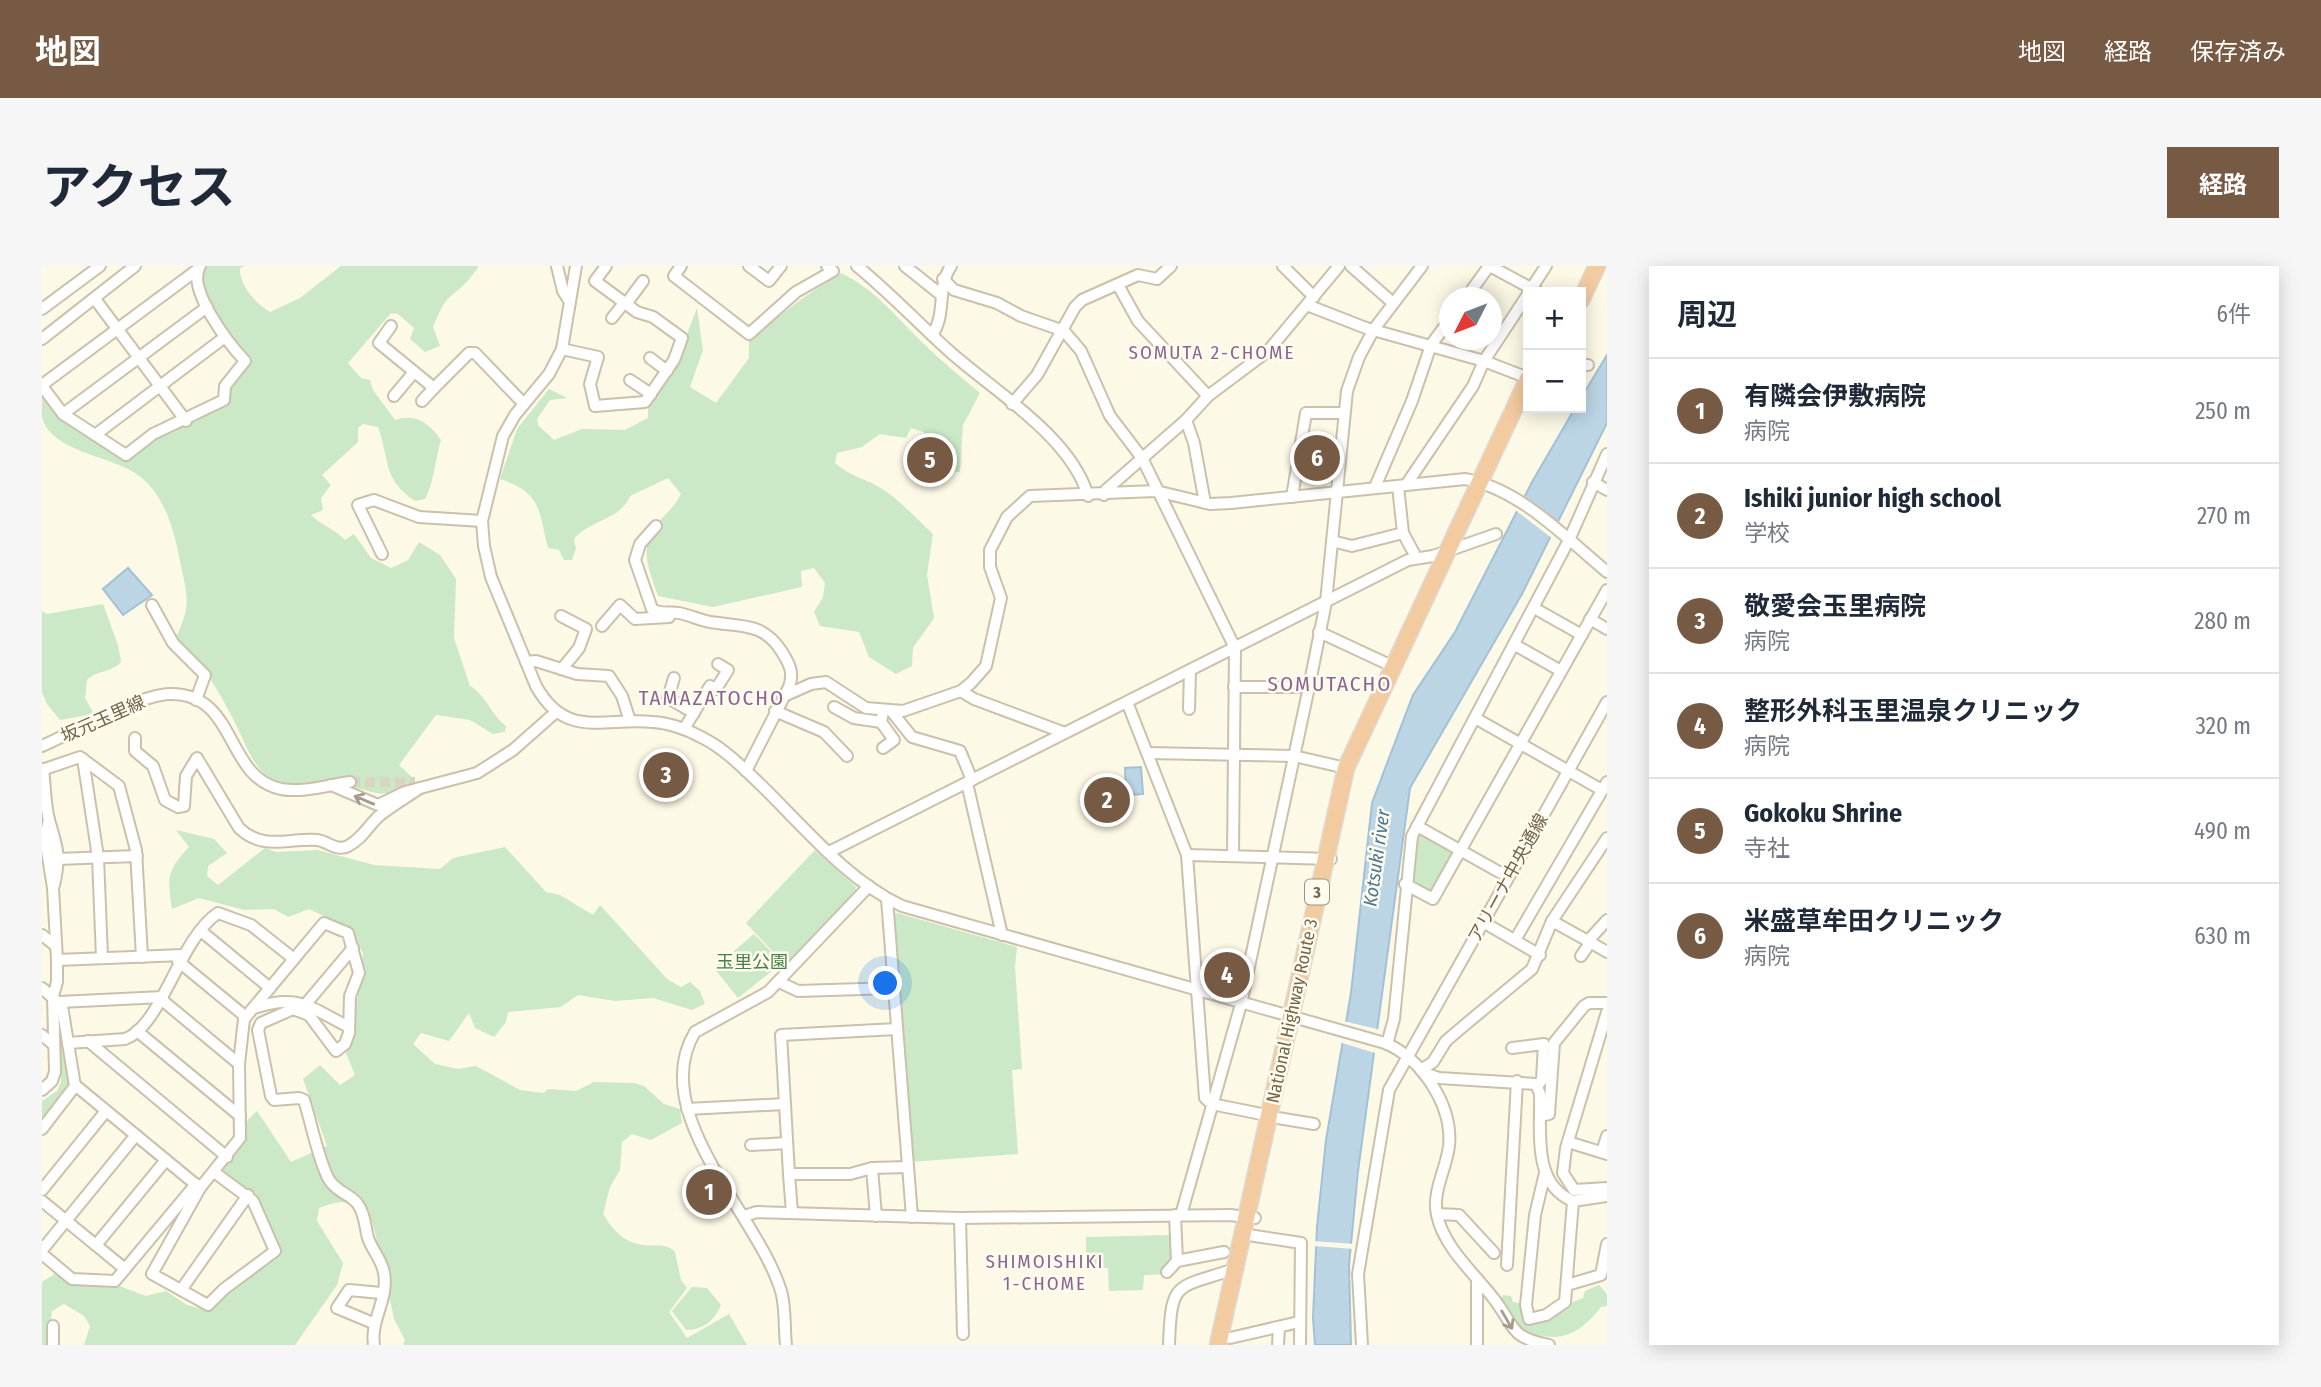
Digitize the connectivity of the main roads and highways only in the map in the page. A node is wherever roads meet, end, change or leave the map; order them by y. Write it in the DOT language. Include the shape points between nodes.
graph roads {
  1 [pos="1587,266"];
  2 [pos="1597,266"];
  3 [pos="1576,287"];
  4 [pos="1586,289"];
  5 [pos="1523,391"];
  6 [pos="1523,409"];
  7 [pos="1483,484"];
  8 [pos="1453,549"];
  9 [pos="1329,859"];
  10 [pos="1247,1235"];
  11 [pos="1226,1343"];
  1 -- 3 [label="highway"];
  2 -- 4 [label="highway"];
  5 -- 7 [label="highway, National Highway Route 3 / 3"];
  6 -- 7 [label="highway, National Highway Route 3 / 3"];
  7 -- 8 [label="highway, National Highway Route 3 / 3"];
  8 -- 9 [label="highway, National Highway Route 3 / 3" via="1356,766"];
  8 -- 9 [label="highway, National Highway Route 3 / 3" via="1346,768"];
  9 -- 10 [label="highway, National Highway Route 3 / 3"];
  10 -- 11 [label="highway, National Highway Route 3 / 3"];
  10 -- 11 [label="highway, National Highway Route 3 / 3" via="1234,1269"];
}
